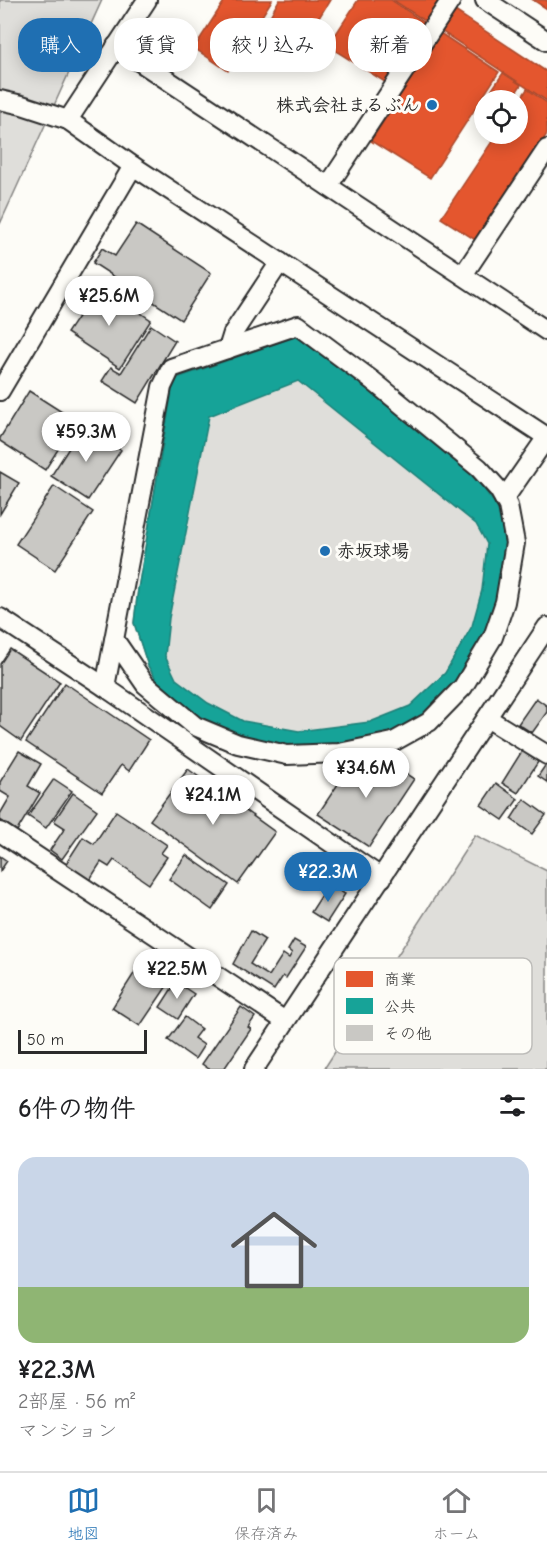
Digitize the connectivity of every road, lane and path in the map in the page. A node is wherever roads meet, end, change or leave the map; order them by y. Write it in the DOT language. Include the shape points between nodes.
graph roads {
  1 [pos="147,0"];
  2 [pos="451,0"];
  3 [pos="485,0"];
  4 [pos="135,18"];
  5 [pos="547,41"];
  6 [pos="114,49"];
  7 [pos="155,72"];
  8 [pos="0,100"];
  9 [pos="68,120"];
  10 [pos="547,149"];
  11 [pos="133,166"];
  12 [pos="328,186"];
  13 [pos="280,262"];
  14 [pos="463,275"];
  15 [pos="547,331"];
  16 [pos="228,349"];
  17 [pos="0,391"];
  18 [pos="547,437"];
  19 [pos="504,499"];
  20 [pos="0,618"];
  21 [pos="547,627"];
  22 [pos="114,639"];
  23 [pos="105,687"];
  24 [pos="487,717"];
  25 [pos="547,755"];
  26 [pos="0,832"];
  27 [pos="382,878"];
  28 [pos="285,1021"];
  29 [pos="254,1069"];
  1 -- 4 [label="street"];
  2 -- 12 [label="street"];
  3 -- 5 [label="street"];
  6 -- 9 [label="street"];
  7 -- 12 [label="street"];
  8 -- 9 [label="street"];
  9 -- 11 [label="street"];
  10 -- 14 [label="street"];
  11 -- 13 [label="street"];
  11 -- 17 [label="street"];
  12 -- 14 [label="street"];
  13 -- 16 [label="street" via="233,333"];
  13 -- 18 [label="street"];
  14 -- 15 [label="street"];
  16 -- 19 [label="street" via="298,325 479,468"];
  16 -- 22 [label="street" via="171,368 162,387"];
  18 -- 19 [label="street"];
  19 -- 22 [label="street" via="515,543 506,602 494,637 464,687 429,722 393,742 339,753 287,755 238,744 195,726 145,684"];
  20 -- 23 [label="street"];
  21 -- 24 [label="street"];
  22 -- 23 [label="street"];
  23 -- 27 [label="street"];
  24 -- 25 [label="street"];
  24 -- 27 [label="street"];
  26 -- 28 [label="street"];
  27 -- 28 [label="street"];
  28 -- 29 [label="street"];
}
